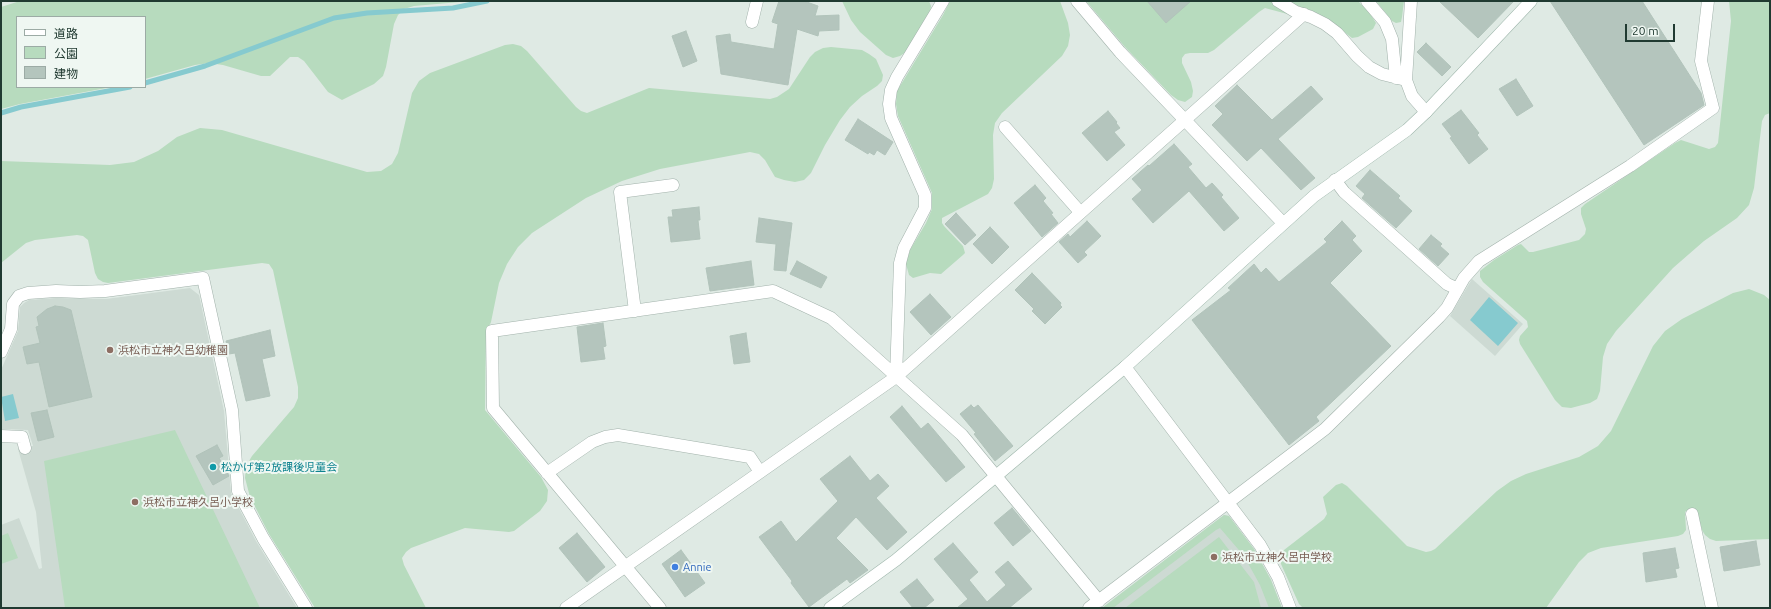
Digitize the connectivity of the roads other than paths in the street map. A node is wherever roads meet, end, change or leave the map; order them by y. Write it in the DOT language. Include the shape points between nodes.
graph roads {
  1 [pos="757,1"];
  2 [pos="943,1"];
  3 [pos="1078,1"];
  4 [pos="1278,1"];
  5 [pos="1367,1"];
  6 [pos="1411,1"];
  7 [pos="1531,1"];
  8 [pos="1708,1"];
  9 [pos="1304,14"];
  10 [pos="752,22"];
  11 [pos="1401,79"];
  12 [pos="1426,112"];
  13 [pos="1185,119"];
  14 [pos="1005,127"];
  15 [pos="1335,180"];
  16 [pos="673,185"];
  17 [pos="1080,212"];
  18 [pos="1283,223"];
  19 [pos="1458,289"];
  20 [pos="635,311"];
  21 [pos="1,352"];
  22 [pos="1125,367"];
  23 [pos="896,377"];
  24 [pos="1,436"];
  25 [pos="25,448"];
  26 [pos="760,472"];
  27 [pos="547,473"];
  28 [pos="996,476"];
  29 [pos="1228,502"];
  30 [pos="1692,514"];
  31 [pos="625,567"];
  32 [pos="1094,604"];
  33 [pos="306,608"];
  34 [pos="566,608"];
  35 [pos="660,608"];
  36 [pos="830,608"];
  37 [pos="1290,608"];
  38 [pos="1712,608"];
  1 -- 10 [label="street"];
  2 -- 23 [label="street" via="891,90 892,118 926,195 925,208 904,248 900,263"];
  3 -- 13 [label="street" via="1120,52"];
  4 -- 9 [label="street"];
  5 -- 11 [label="street" via="1385,22 1392,39"];
  6 -- 11 [label="street"];
  7 -- 12 [label="street"];
  8 -- 19 [label="street" via="1701,61 1713,108 1630,166 1490,253 1471,269"];
  9 -- 11 [label="street" via="1338,33 1368,67"];
  9 -- 13 [label="street"];
  11 -- 12 [label="street"];
  12 -- 15 [label="street" via="1407,130"];
  13 -- 17 [label="street"];
  13 -- 18 [label="street"];
  14 -- 17 [label="street"];
  15 -- 18 [label="street"];
  15 -- 19 [label="street" via="1350,198 1447,284"];
  16 -- 20 [label="street" via="620,192"];
  17 -- 23 [label="street"];
  18 -- 22 [label="street"];
  19 -- 29 [label="street" via="1439,317 1325,429"];
  20 -- 23 [label="street" via="774,291 831,318"];
  20 -- 27 [label="street" via="492,331 493,408"];
  21 -- 33 [label="street" via="11,329 13,304 19,296 28,292 105,291 203,278 232,410 238,490 262,538"];
  22 -- 28 [label="street"];
  22 -- 29 [label="street"];
  23 -- 26 [label="street"];
  23 -- 28 [label="street" via="962,436"];
  24 -- 25 [label="street" via="22,437"];
  26 -- 27 [label="street" via="750,457 618,435 592,442"];
  26 -- 31 [label="street"];
  27 -- 31 [label="street"];
  28 -- 32 [label="street"];
  28 -- 36 [label="street" via="901,556"];
  29 -- 32 [label="street"];
  29 -- 37 [label="street" via="1270,561"];
  30 -- 38 [label="street"];
  31 -- 34 [label="street"];
  31 -- 35 [label="street"];
}
